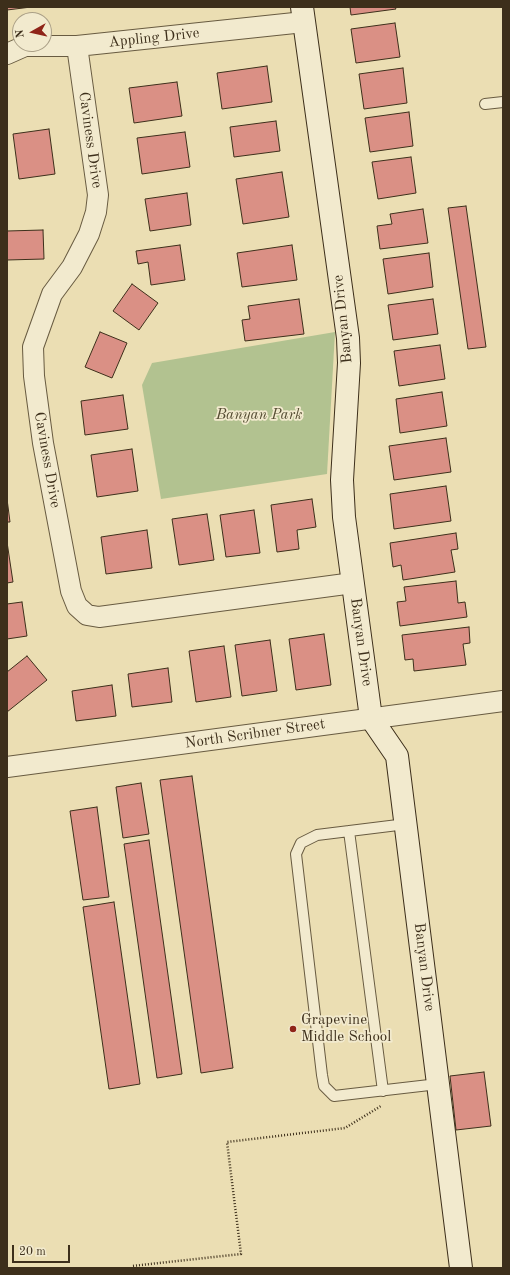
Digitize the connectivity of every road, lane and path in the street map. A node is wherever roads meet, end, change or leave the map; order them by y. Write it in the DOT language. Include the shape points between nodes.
graph roads {
  1 [pos="303,15"];
  2 [pos="77,46"];
  3 [pos="7,54"];
  4 [pos="503,102"];
  5 [pos="485,104"];
  6 [pos="352,583"];
  7 [pos="503,701"];
  8 [pos="371,718"];
  9 [pos="7,767"];
  10 [pos="406,824"];
  11 [pos="348,831"];
  12 [pos="438,1084"];
  13 [pos="383,1091"];
  14 [pos="385,1104"];
  15 [pos="132,1268"];
  16 [pos="461,1268"];
  1 -- 2 [label="street, Appling Drive"];
  1 -- 6 [label="street, Banyan Drive" via="348,338 349,363 342,480"];
  2 -- 3 [label="street, Appling Drive" via="24,46"];
  2 -- 6 [label="street, Caviness Drive" via="98,195 96,212 89,234 72,267 52,294 33,347 34,376 43,443 71,591 77,606 87,615 99,617"];
  4 -- 5 [label="lane"];
  6 -- 8 [label="street, Banyan Drive"];
  7 -- 8 [label="street, North Scribner Street"];
  8 -- 9 [label="street, North Scribner Street"];
  8 -- 10 [label="street, Banyan Drive" via="397,756"];
  10 -- 11 [label="lane"];
  10 -- 12 [label="street, Banyan Drive"];
  11 -- 13 [label="lane"];
  11 -- 13 [label="lane" via="317,835 301,843 296,854 322,1075 324,1086 334,1096"];
  12 -- 13 [label="lane"];
  12 -- 16 [label="street, Banyan Drive"];
  14 -- 15 [label="path" via="345,1128 227,1142 241,1254"];
}
